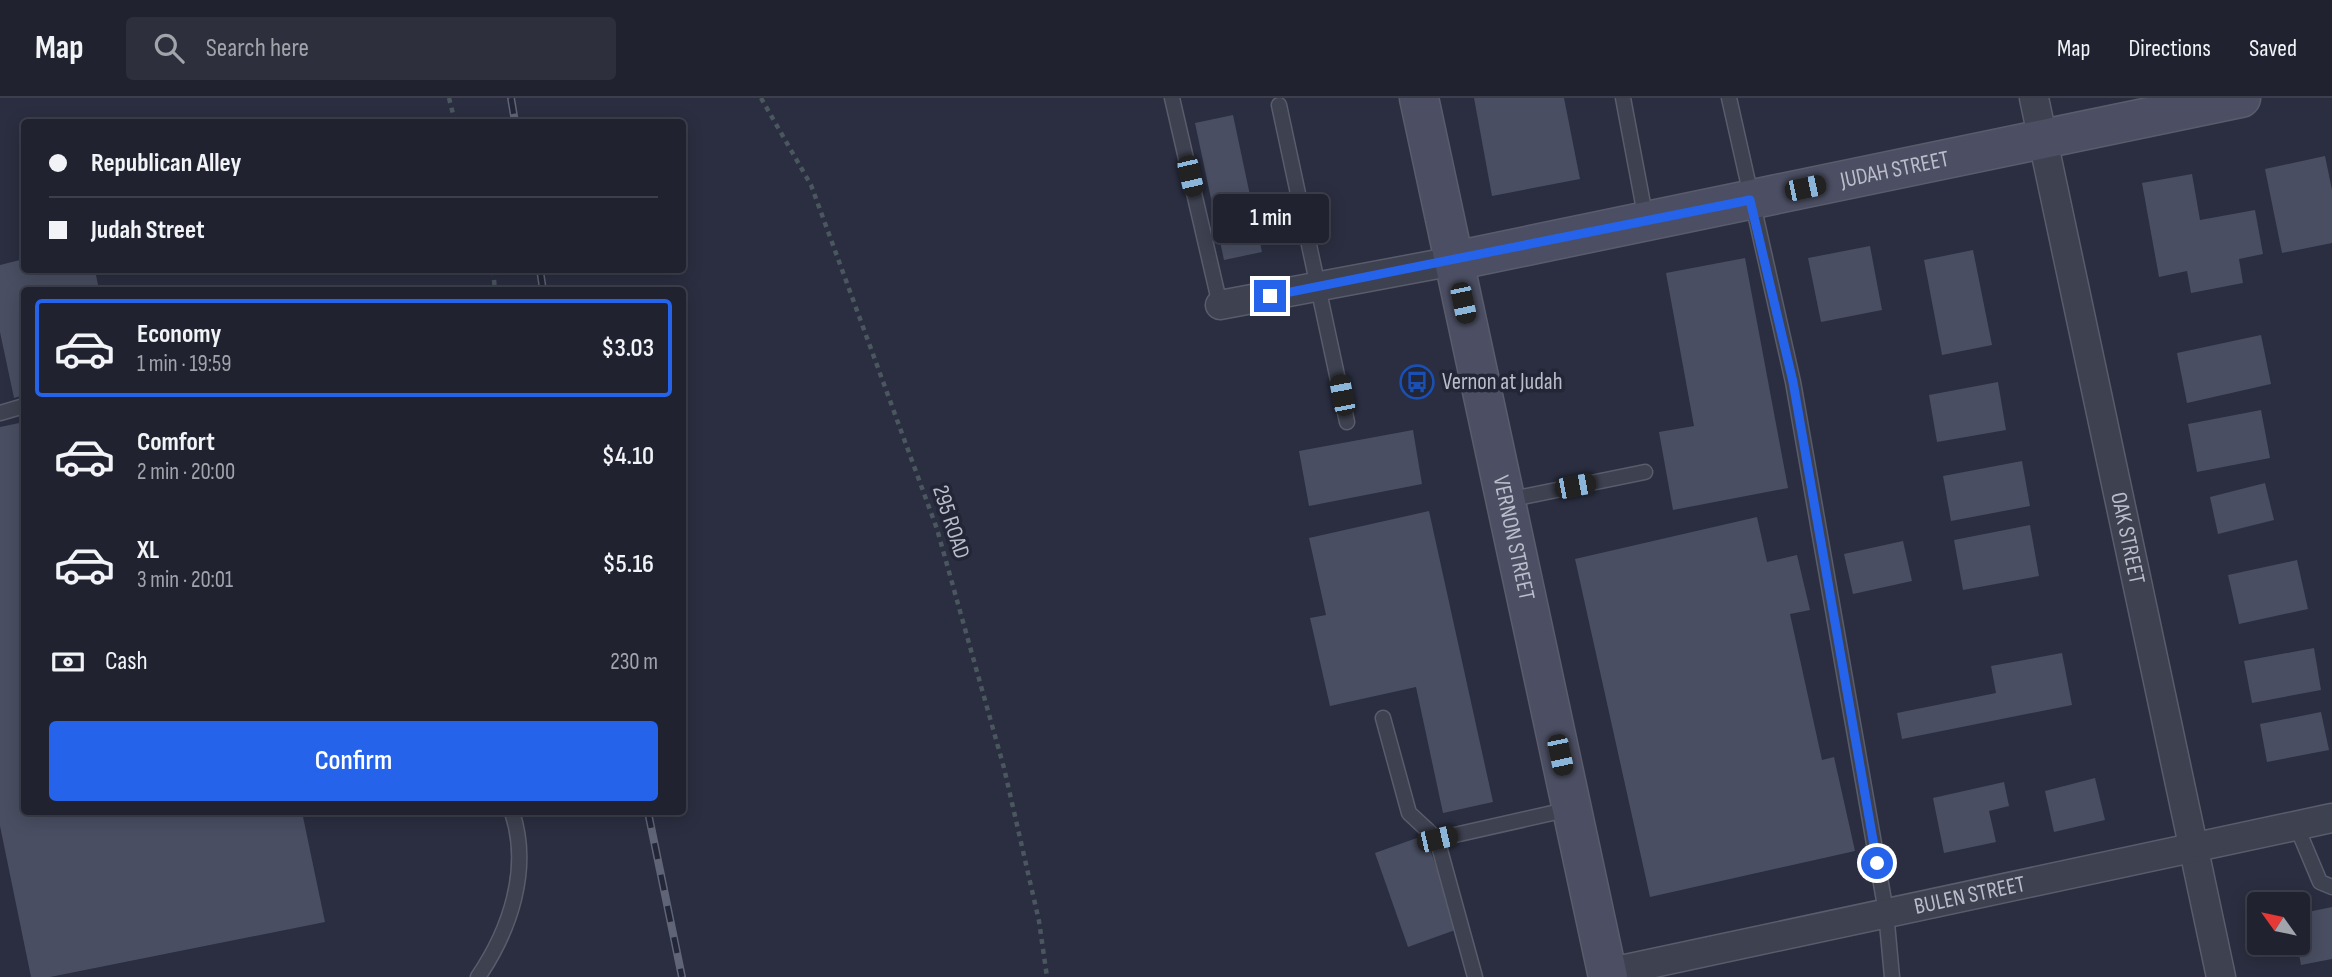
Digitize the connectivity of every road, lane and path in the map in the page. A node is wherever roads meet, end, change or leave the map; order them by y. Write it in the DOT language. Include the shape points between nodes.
graph roads {
  1 [pos="449,98"];
  2 [pos="761,98"];
  3 [pos="1171,98"];
  4 [pos="1419,98"];
  5 [pos="1623,98"];
  6 [pos="1729,98"];
  7 [pos="2034,98"];
  8 [pos="2241,98"];
  9 [pos="1279,105"];
  10 [pos="454,119"];
  11 [pos="2043,139"];
  12 [pos="1750,200"];
  13 [pos="1647,221"];
  14 [pos="1454,261"];
  15 [pos="1320,286"];
  16 [pos="1220,305"];
  17 [pos="21,408"];
  18 [pos="0,413"];
  19 [pos="1347,422"];
  20 [pos="1646,472"];
  21 [pos="1505,500"];
  22 [pos="1382,718"];
  23 [pos="1571,809"];
  24 [pos="513,815"];
  25 [pos="2332,818"];
  26 [pos="2296,825"];
  27 [pos="1437,839"];
  28 [pos="2194,846"];
  29 [pos="2332,887"];
  30 [pos="1886,912"];
  31 [pos="1607,975"];
  32 [pos="478,977"];
  33 [pos="1047,977"];
  34 [pos="1475,977"];
  35 [pos="1892,977"];
  36 [pos="2221,977"];
  1 -- 10 [label="path"];
  2 -- 33 [label="path, 295 ROAD" via="811,185 937,529 1004,768"];
  3 -- 16 [label="lane"];
  4 -- 14 [label="main road, VERNON STREET"];
  5 -- 13 [label="lane"];
  6 -- 12 [label="lane"];
  7 -- 11 [label="street, OAK STREET"];
  8 -- 11 [label="main road, JUDAH STREET"];
  9 -- 15 [label="lane"];
  11 -- 12 [label="main road, JUDAH STREET"];
  11 -- 28 [label="street, OAK STREET"];
  12 -- 13 [label="main road, JUDAH STREET"];
  12 -- 30 [label="lane" via="1793,382"];
  13 -- 14 [label="main road, JUDAH STREET"];
  14 -- 15 [label="street, JUDAH STREET"];
  14 -- 21 [label="main road, VERNON STREET"];
  15 -- 16 [label="street, JUDAH STREET"];
  15 -- 19 [label="lane"];
  17 -- 18 [label="lane"];
  20 -- 21 [label="lane"];
  21 -- 23 [label="main road, VERNON STREET"];
  22 -- 27 [label="lane" via="1409,813"];
  23 -- 27 [label="lane"];
  23 -- 31 [label="main road, VERNON STREET"];
  24 -- 32 [label="lane" via="519,832 517,890 503,937"];
  25 -- 26 [label="street, BULEN STREET"];
  26 -- 28 [label="street, BULEN STREET"];
  26 -- 29 [label="lane" via="2320,881"];
  27 -- 34 [label="lane"];
  28 -- 30 [label="street, BULEN STREET"];
  28 -- 36 [label="street, OAK STREET"];
  30 -- 31 [label="street, BULEN STREET"];
  30 -- 35 [label="lane"];
}
